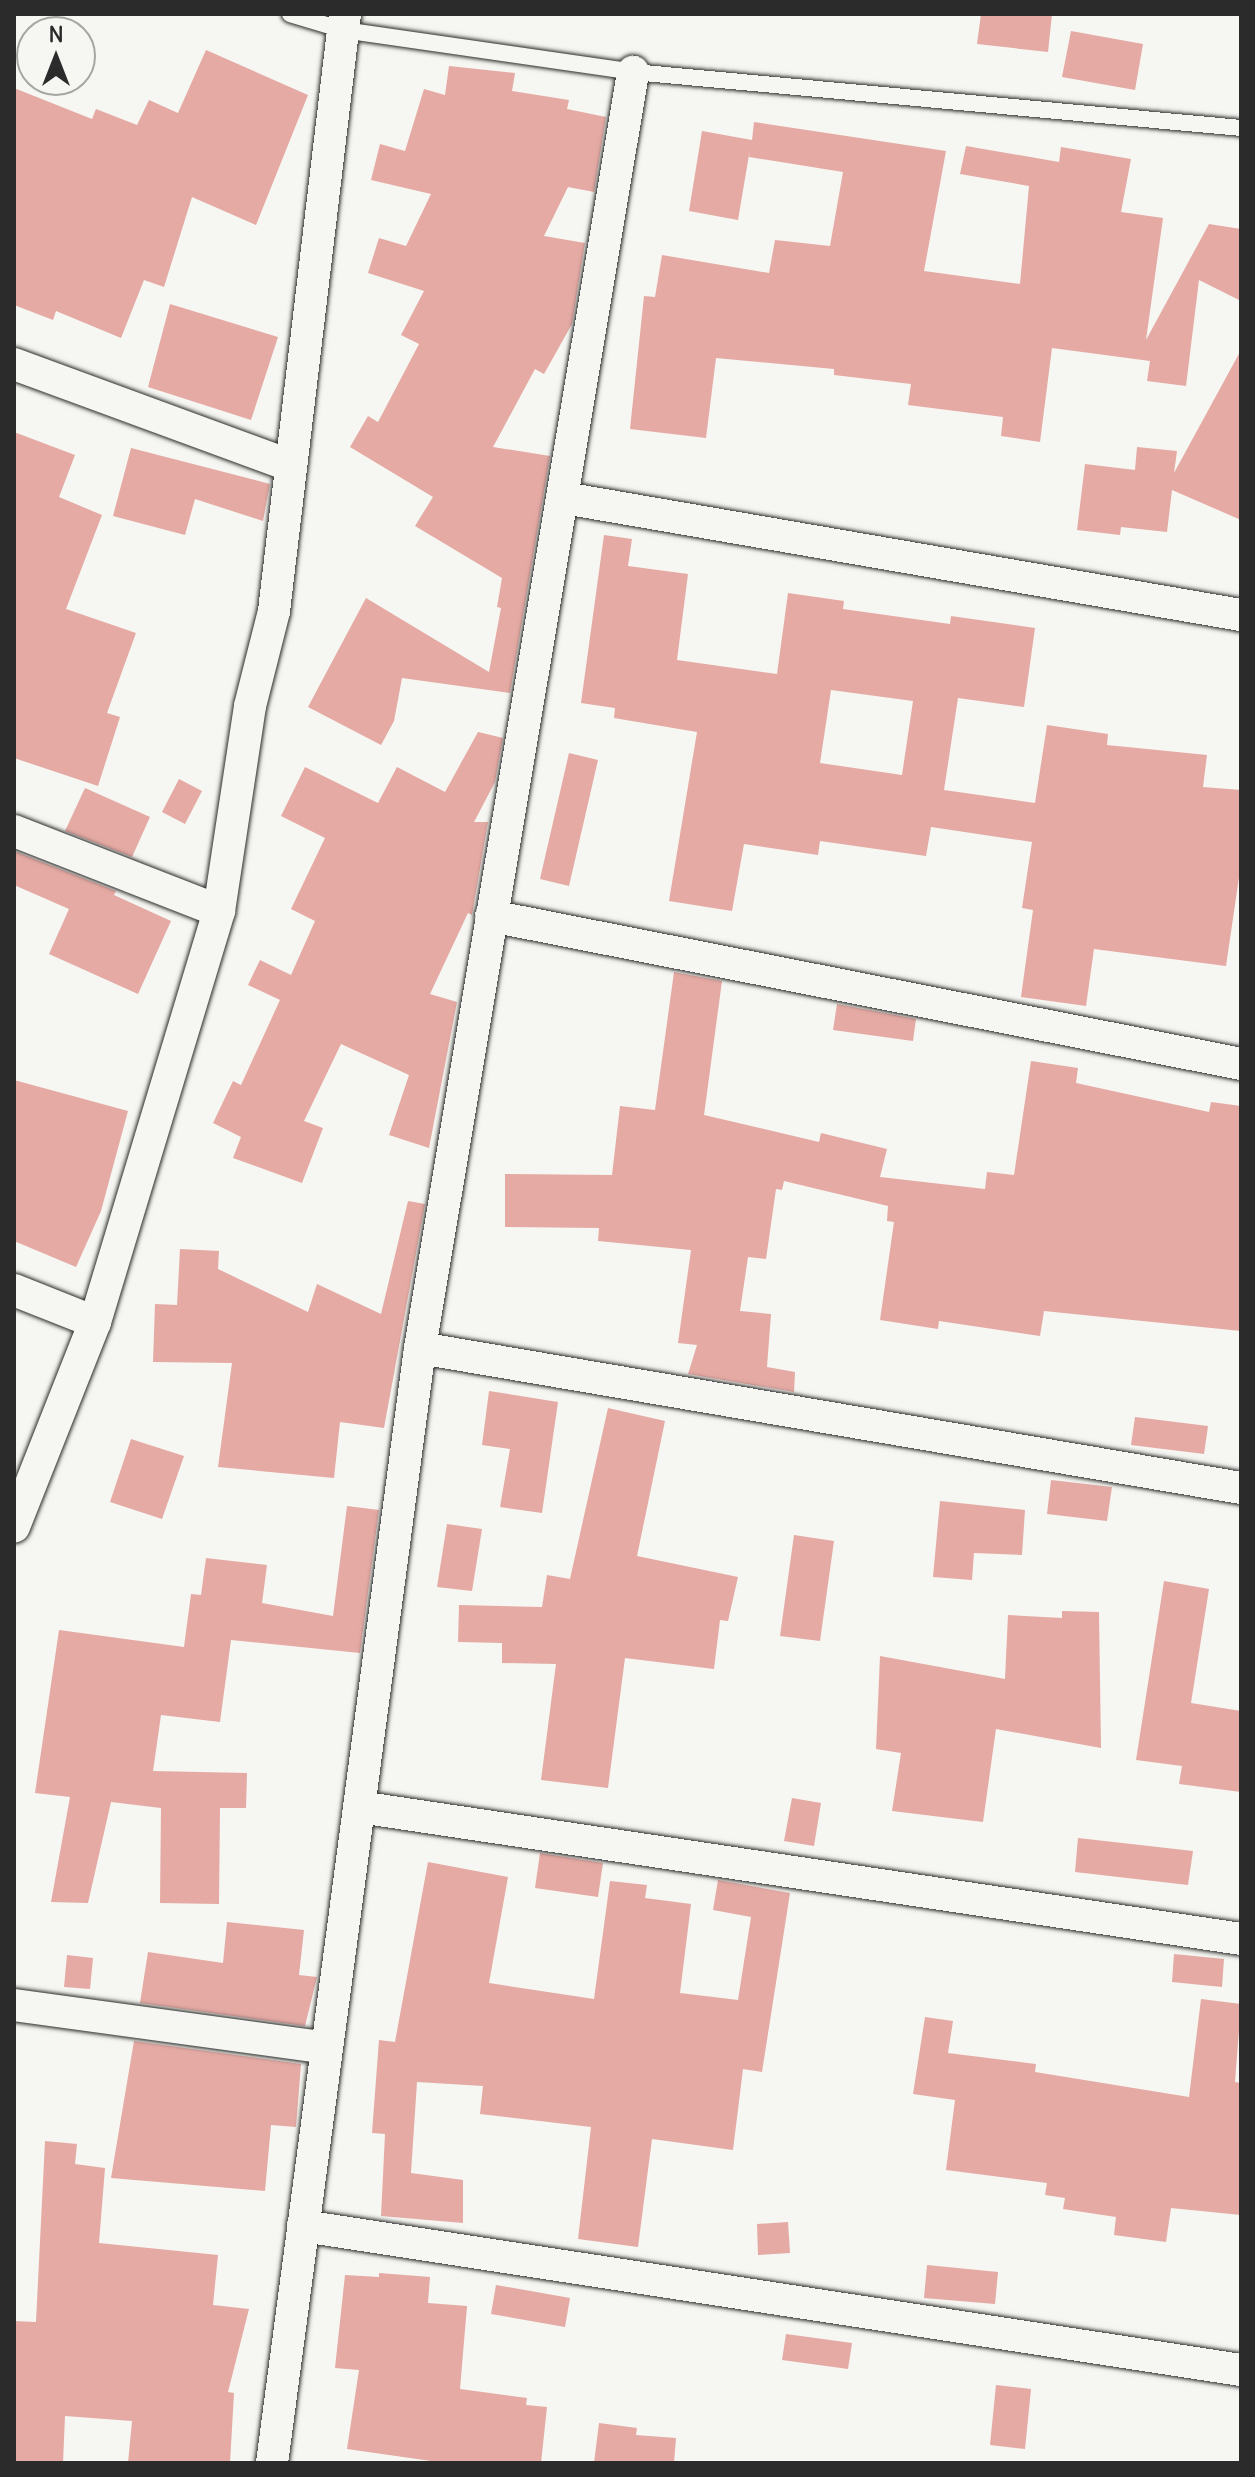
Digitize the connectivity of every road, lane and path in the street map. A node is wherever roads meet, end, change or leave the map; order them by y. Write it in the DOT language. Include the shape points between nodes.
graph roads {
  1 [pos="290,14"];
  2 [pos="344,22"];
  3 [pos="633,72"];
  4 [pos="1241,128"];
  5 [pos="14,364"];
  6 [pos="288,465"];
  7 [pos="564,498"];
  8 [pos="1241,615"];
  9 [pos="14,831"];
  10 [pos="219,911"];
  11 [pos="491,916"];
  12 [pos="1241,1064"];
  13 [pos="14,1290"];
  14 [pos="95,1322"];
  15 [pos="420,1348"];
  16 [pos="1241,1488"];
  17 [pos="14,1527"];
  18 [pos="359,1807"];
  19 [pos="1241,1939"];
  20 [pos="14,2005"];
  21 [pos="326,2048"];
  22 [pos="303,2226"];
  23 [pos="1241,2370"];
  24 [pos="272,2463"];
  1 -- 2 [label="lane"];
  2 -- 3 [label="lane"];
  2 -- 6 [label="street"];
  3 -- 4 [label="lane"];
  3 -- 7 [label="street"];
  5 -- 6 [label="street"];
  6 -- 10 [label="street" via="274,611 250,706"];
  7 -- 8 [label="street"];
  7 -- 11 [label="street"];
  9 -- 10 [label="street"];
  10 -- 14 [label="street"];
  11 -- 12 [label="street"];
  11 -- 15 [label="street"];
  13 -- 14 [label="street"];
  14 -- 17 [label="street"];
  15 -- 16 [label="street"];
  15 -- 18 [label="street"];
  18 -- 19 [label="street"];
  18 -- 21 [label="street"];
  20 -- 21 [label="street"];
  21 -- 22 [label="street"];
  22 -- 23 [label="street"];
  22 -- 24 [label="street"];
}
